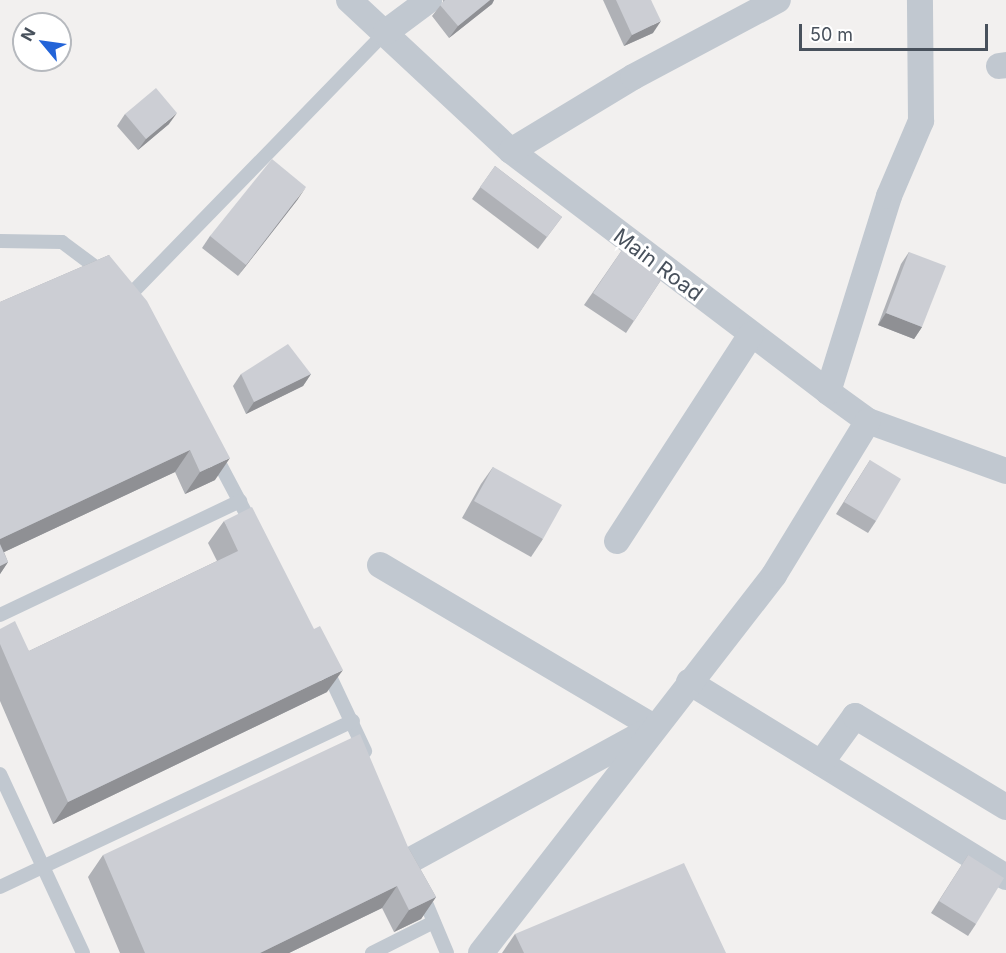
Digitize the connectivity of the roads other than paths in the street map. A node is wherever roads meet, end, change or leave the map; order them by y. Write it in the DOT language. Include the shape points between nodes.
graph roads {
  1 [pos="349,0"];
  2 [pos="429,0"];
  3 [pos="778,0"];
  4 [pos="920,0"];
  5 [pos="386,32"];
  6 [pos="511,151"];
  7 [pos="0,241"];
  8 [pos="128,297"];
  9 [pos="139,317"];
  10 [pos="752,335"];
  11 [pos="828,392"];
  12 [pos="868,421"];
  13 [pos="206,439"];
  14 [pos="1006,471"];
  15 [pos="240,501"];
  16 [pos="617,541"];
  17 [pos="261,543"];
  18 [pos="380,565"];
  19 [pos="0,615"];
  20 [pos="321,658"];
  21 [pos="689,682"];
  22 [pos="353,722"];
  23 [pos="654,727"];
  24 [pos="821,763"];
  25 [pos="370,764"];
  26 [pos="0,774"];
  27 [pos="1006,807"];
  28 [pos="407,855"];
  29 [pos="43,863"];
  30 [pos="1006,877"];
  31 [pos="0,887"];
  32 [pos="434,922"];
  33 [pos="83,953"];
  34 [pos="372,953"];
  35 [pos="447,953"];
  36 [pos="481,953"];
  1 -- 5 [label="street, Main Road"];
  2 -- 5 [label="street"];
  3 -- 6 [label="street" via="633,77"];
  4 -- 11 [label="street" via="921,121 889,196"];
  5 -- 6 [label="street, Main Road"];
  5 -- 8 [label="lane"];
  6 -- 10 [label="street, Main Road"];
  7 -- 8 [label="lane" via="62,242 77,249"];
  8 -- 9 [label="lane"];
  10 -- 11 [label="street, Main Road"];
  10 -- 16 [label="street"];
  11 -- 12 [label="street, Main Road"];
  12 -- 14 [label="street, Main Road"];
  12 -- 21 [label="street" via="774,575"];
  13 -- 15 [label="lane"];
  15 -- 17 [label="lane"];
  15 -- 19 [label="lane"];
  18 -- 23 [label="street"];
  20 -- 22 [label="lane"];
  21 -- 23 [label="street"];
  21 -- 24 [label="street"];
  22 -- 25 [label="lane"];
  22 -- 29 [label="lane"];
  23 -- 28 [label="street"];
  23 -- 36 [label="street"];
  24 -- 27 [label="street" via="855,716"];
  24 -- 30 [label="street"];
  26 -- 29 [label="lane"];
  28 -- 32 [label="lane"];
  29 -- 31 [label="lane"];
  29 -- 33 [label="lane"];
  32 -- 34 [label="lane"];
  32 -- 35 [label="lane"];
}
